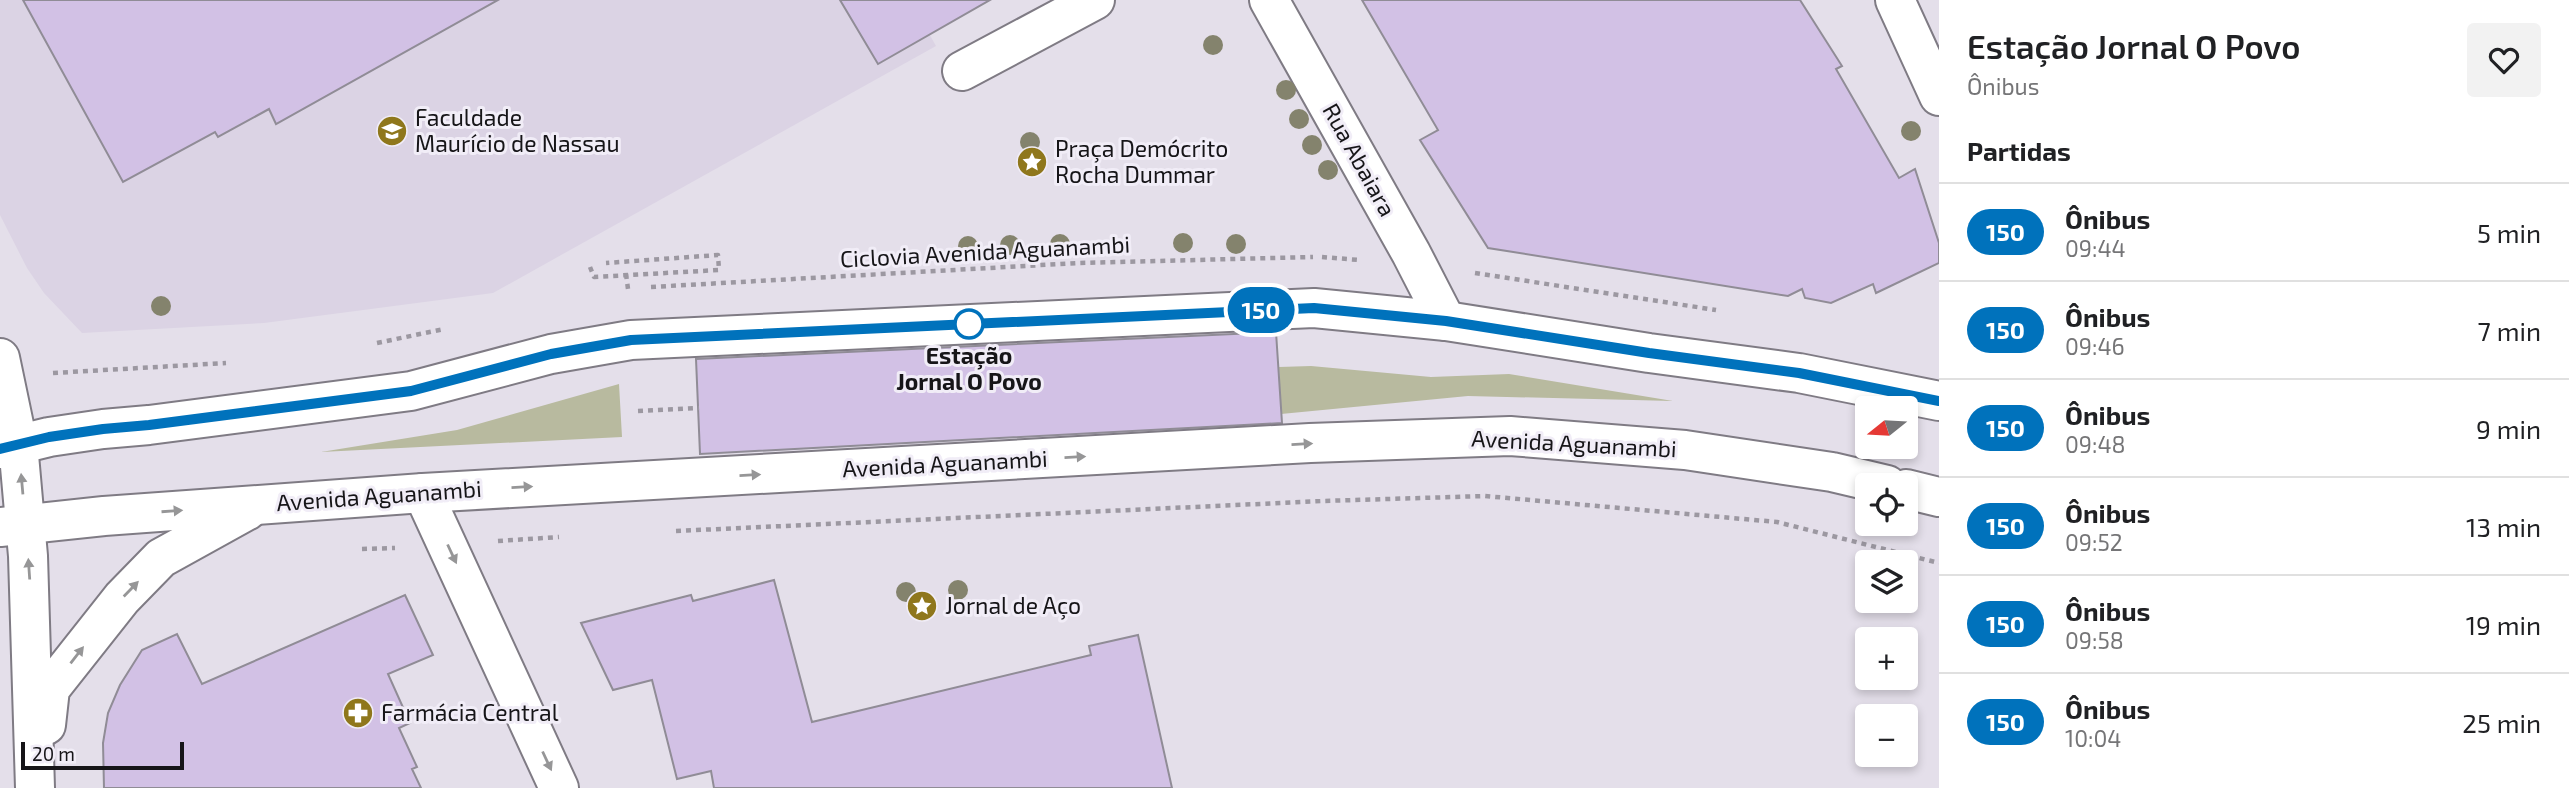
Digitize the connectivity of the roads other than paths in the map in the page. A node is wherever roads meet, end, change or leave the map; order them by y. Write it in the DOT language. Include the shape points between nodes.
graph roads {
  1 [pos="1095,0"];
  2 [pos="1269,0"];
  3 [pos="1895,0"];
  4 [pos="962,71"];
  5 [pos="1939,96"];
  6 [pos="1446,321"];
  7 [pos="0,358"];
  8 [pos="1939,401"];
  9 [pos="9,446"];
  10 [pos="1855,477"];
  11 [pos="1918,492"];
  12 [pos="423,493"];
  13 [pos="1939,497"];
  14 [pos="259,504"];
  15 [pos="13,526"];
  16 [pos="37,788"];
  17 [pos="559,788"];
  1 -- 4 [label="main road"];
  2 -- 6 [label="main road, Rua Abaiara"];
  3 -- 5 [label="main road"];
  6 -- 8 [label="main road" via="1799,373"];
  6 -- 9 [label="main road" via="1314,308 631,340 551,354 411,391 103,429"];
  7 -- 9 [label="main road"];
  15 -- 9 [label="main road, one-way"];
  12 -- 10 [label="main road, Avenida Aguanambi, one-way" via="1510,436 1685,450"];
  11 -- 13 [label="main road"];
  12 -- 14 [label="main road, Avenida Aguanambi"];
  12 -- 17 [label="main road, one-way"];
  15 -- 14 [label="main road, Avenida Aguanambi, one-way"];
  16 -- 14 [label="main road, one-way" via="50,689 103,620 160,558"];
  16 -- 15 [label="main road, one-way" via="30,582"];
}
